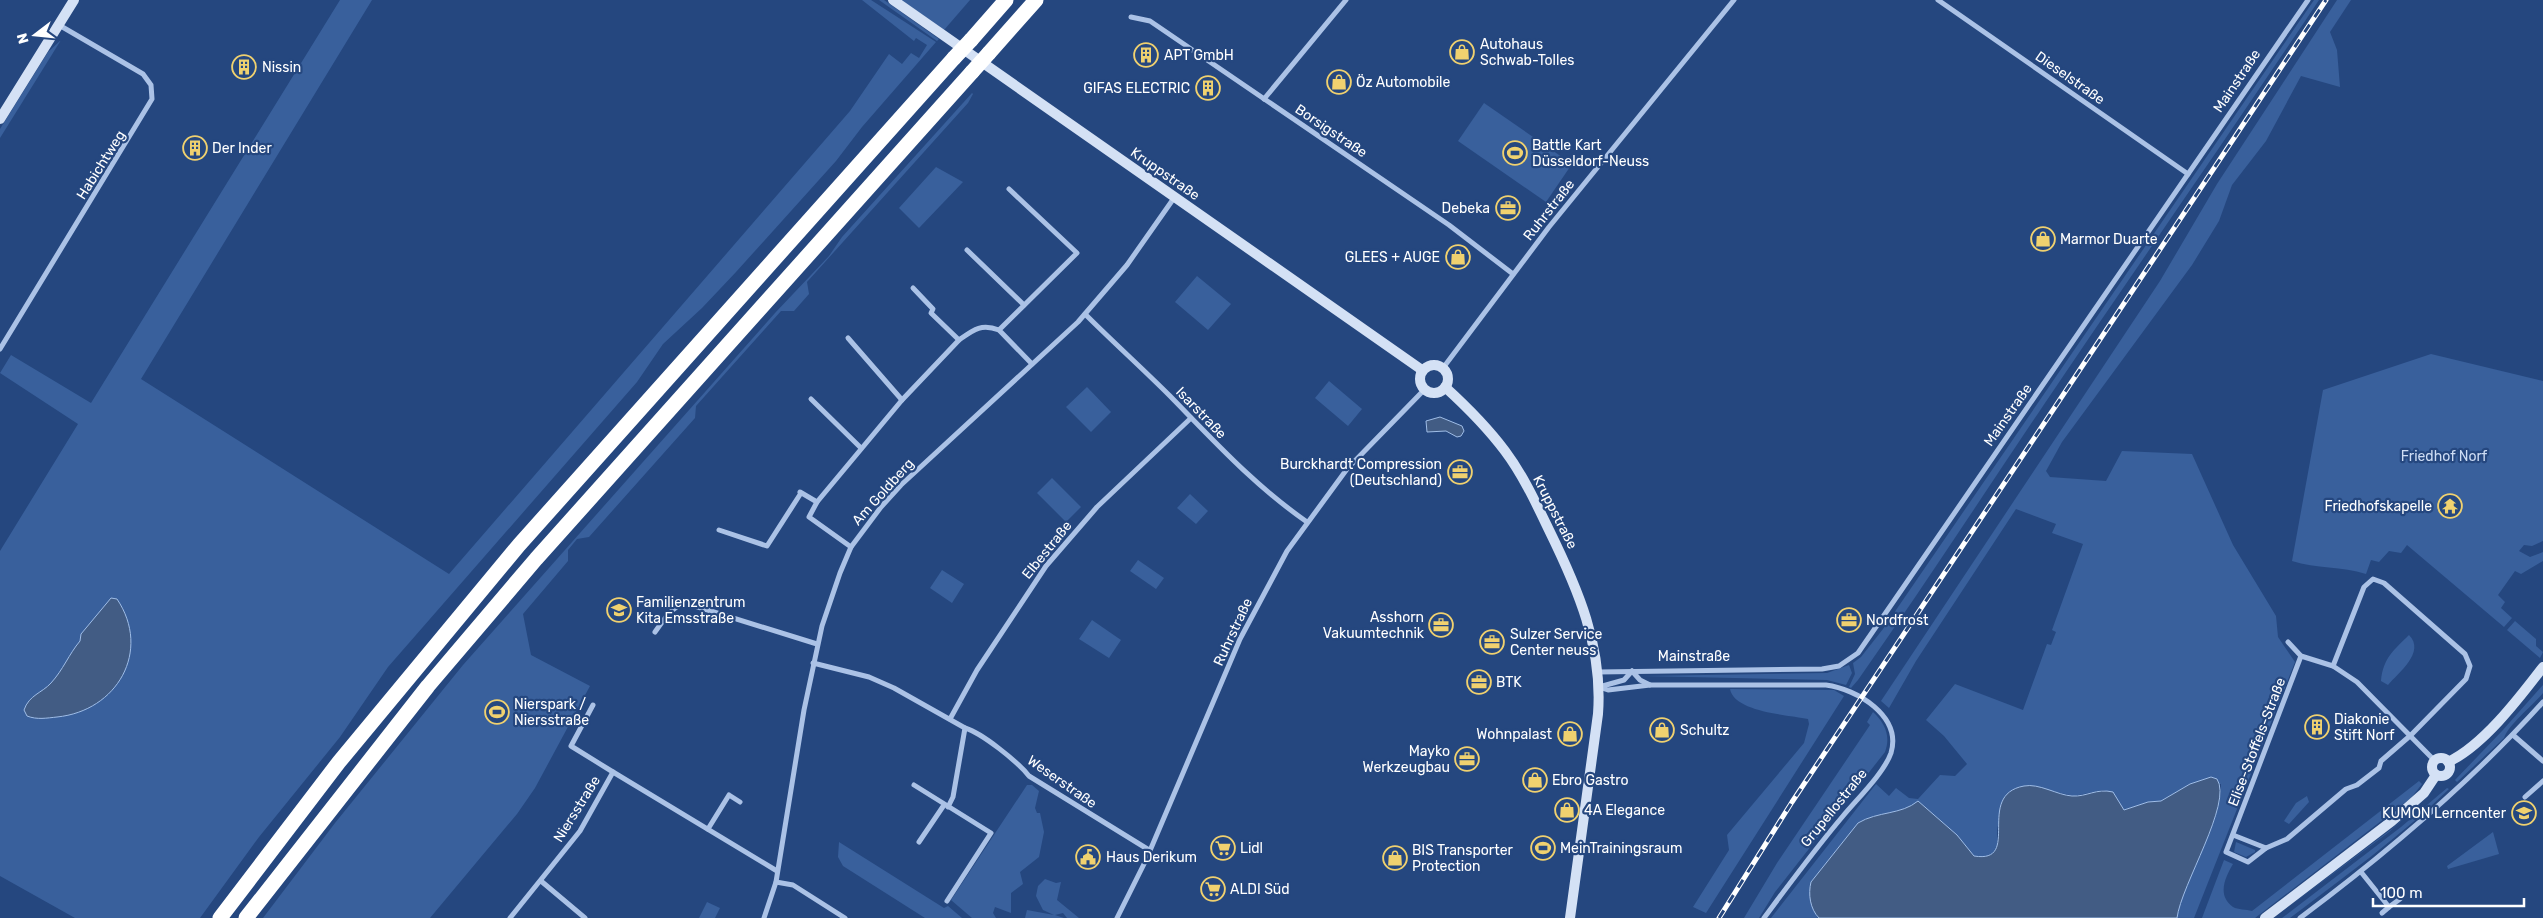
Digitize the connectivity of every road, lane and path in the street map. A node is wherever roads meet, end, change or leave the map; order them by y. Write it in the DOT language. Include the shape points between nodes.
graph roads {
  1 [pos="74,0"];
  2 [pos="892,0"];
  3 [pos="1006,0"];
  4 [pos="1036,0"];
  5 [pos="1346,0"];
  6 [pos="1734,0"];
  7 [pos="1938,0"];
  8 [pos="2308,0"];
  9 [pos="1131,17"];
  10 [pos="58,25"];
  11 [pos="1264,99"];
  12 [pos="0,120"];
  13 [pos="2188,174"];
  14 [pos="1008,189"];
  15 [pos="1174,198"];
  16 [pos="967,250"];
  17 [pos="1513,274"];
  18 [pos="913,288"];
  19 [pos="1024,305"];
  20 [pos="1085,314"];
  21 [pos="999,330"];
  22 [pos="848,338"];
  23 [pos="959,340"];
  24 [pos="0,349"];
  25 [pos="1032,364"];
  26 [pos="1443,368"];
  27 [pos="1422,370"];
  28 [pos="1445,387"];
  29 [pos="1424,390"];
  30 [pos="811,399"];
  31 [pos="902,400"];
  32 [pos="1191,418"];
  33 [pos="861,448"];
  34 [pos="817,502"];
  35 [pos="1306,522"];
  36 [pos="719,530"];
  37 [pos="851,547"];
  38 [pos="654,632"];
  39 [pos="2288,642"];
  40 [pos="817,644"];
  41 [pos="2301,656"];
  42 [pos="813,663"];
  43 [pos="2333,666"];
  44 [pos="2543,667"];
  45 [pos="1632,671"];
  46 [pos="1598,672"];
  47 [pos="1650,685"];
  48 [pos="1599,687"];
  49 [pos="2543,702"];
  50 [pos="593,705"];
  51 [pos="950,719"];
  52 [pos="965,728"];
  53 [pos="2513,735"];
  54 [pos="2411,736"];
  55 [pos="2434,760"];
  56 [pos="2448,762"];
  57 [pos="2543,762"];
  58 [pos="613,772"];
  59 [pos="2436,774"];
  60 [pos="2543,781"];
  61 [pos="914,785"];
  62 [pos="2525,797"];
  63 [pos="740,802"];
  64 [pos="946,806"];
  65 [pos="708,828"];
  66 [pos="2233,835"];
  67 [pos="919,842"];
  68 [pos="2266,848"];
  69 [pos="1150,850"];
  70 [pos="778,871"];
  71 [pos="2361,872"];
  72 [pos="542,881"];
  73 [pos="776,882"];
  74 [pos="2400,899"];
  75 [pos="947,901"];
  76 [pos="2389,907"];
  77 [pos="2382,912"];
  78 [pos="220,918"];
  79 [pos="246,918"];
  80 [pos="510,918"];
  81 [pos="585,918"];
  82 [pos="764,918"];
  83 [pos="844,918"];
  84 [pos="1117,918"];
  85 [pos="1570,918"];
  86 [pos="1764,918"];
  87 [pos="2265,918"];
  88 [pos="2300,918"];
  1 -- 10 [label="street"];
  2 -- 15 [label="street, Kruppstraße"];
  3 -- 78 [label="highway, bridge" via="518,545 338,762"];
  4 -- 79 [label="highway, bridge" via="530,566 428,686"];
  5 -- 11 [label="street"];
  6 -- 17 [label="street, Ruhrstraße"];
  7 -- 13 [label="street, Dieselstraße"];
  8 -- 13 [label="street, Mainstraße"];
  9 -- 11 [label="street, Borsigstraße" via="1150,21"];
  10 -- 12 [label="street"];
  10 -- 24 [label="street, Habichtweg" via="143,74 151,85 152,99"];
  11 -- 17 [label="street, Borsigstraße" via="1449,225"];
  13 -- 45 [label="street, Mainstraße" via="1858,653 1839,666 1822,669"];
  14 -- 19 [label="street" via="1077,253"];
  15 -- 20 [label="street, Am Goldberg" via="1127,265"];
  15 -- 27 [label="street, Kruppstraße"];
  16 -- 19 [label="street"];
  17 -- 26 [label="street, Ruhrstraße"];
  18 -- 23 [label="street" via="933,309 931,313"];
  19 -- 21 [label="street"];
  20 -- 25 [label="street, Am Goldberg"];
  20 -- 32 [label="street, Isarstraße"];
  21 -- 23 [label="street" via="978,327"];
  21 -- 25 [label="street"];
  22 -- 31 [label="street"];
  23 -- 31 [label="street"];
  25 -- 37 [label="street, Am Goldberg" via="901,485 880,507"];
  26 -- 27 [label="street" via="1434,365"];
  26 -- 28 [label="street" via="1448,376"];
  27 -- 29 [label="street" via="1419,381"];
  28 -- 29 [label="street" via="1433,394"];
  28 -- 46 [label="street, Kruppstraße" via="1496,440 1527,486 1578,592 1592,636"];
  29 -- 35 [label="street, Ruhrstraße" via="1360,455"];
  30 -- 33 [label="street"];
  31 -- 33 [label="street"];
  32 -- 35 [label="street, Isarstraße" via="1235,465"];
  32 -- 51 [label="street, Elbestraße" via="1097,507 1046,566 976,670"];
  33 -- 34 [label="street"];
  34 -- 36 [label="street" via="800,492 767,546"];
  34 -- 37 [label="street" via="809,517"];
  35 -- 69 [label="street, Ruhrstraße" via="1272,577 1240,639"];
  37 -- 40 [label="street, Am Goldberg" via="835,585"];
  38 -- 40 [label="street" via="667,615 685,603"];
  39 -- 41 [label="street"];
  40 -- 42 [label="street, Am Goldberg"];
  41 -- 43 [label="street"];
  41 -- 66 [label="street, Elise-Stoffels-Straße"];
  42 -- 51 [label="street, Weserstraße" via="872,679"];
  42 -- 70 [label="street, Am Goldberg"];
  43 -- 54 [label="street" via="2371,694"];
  43 -- 54 [label="street" via="2364,587 2371,580 2380,580 2465,654 2470,663 2466,679"];
  44 -- 56 [label="street" via="2475,744 2465,754"];
  45 -- 46 [label="street, Mainstraße"];
  45 -- 47 [label="street"];
  45 -- 48 [label="street" via="1624,680"];
  46 -- 48 [label="street"];
  47 -- 48 [label="street" via="1608,690"];
  47 -- 86 [label="street, Grupellostraße" via="1826,685 1848,691 1876,708 1887,720 1893,743 1887,761"];
  48 -- 85 [label="street"];
  49 -- 53 [label="street"];
  50 -- 58 [label="street, Niersstraße" via="570,746"];
  51 -- 52 [label="street, Weserstraße"];
  52 -- 64 [label="street" via="953,797"];
  52 -- 69 [label="street, Weserstraße" via="980,734 1029,776"];
  53 -- 57 [label="street"];
  53 -- 71 [label="street" via="2436,809"];
  54 -- 55 [label="street"];
  54 -- 68 [label="street" via="2357,785 2346,789 2287,839"];
  55 -- 56 [label="street" via="2442,758"];
  55 -- 59 [label="street" via="2432,768"];
  56 -- 59 [label="street" via="2447,773"];
  58 -- 65 [label="street, Niersstraße"];
  58 -- 72 [label="street, Niersstraße" via="580,831"];
  59 -- 87 [label="street" via="2424,793 2392,821"];
  60 -- 62 [label="street"];
  61 -- 64 [label="street"];
  63 -- 65 [label="street" via="730,795"];
  64 -- 67 [label="street"];
  64 -- 75 [label="street" via="990,833"];
  65 -- 70 [label="street, Niersstraße"];
  66 -- 68 [label="street"];
  66 -- 68 [label="street, Elise-Stoffels-Straße" via="2226,852 2248,862"];
  69 -- 84 [label="street, Ruhrstraße"];
  70 -- 73 [label="street, Am Goldberg"];
  71 -- 76 [label="street"];
  71 -- 88 [label="street"];
  72 -- 80 [label="street, Niersstraße"];
  72 -- 81 [label="street"];
  73 -- 82 [label="street, Am Goldberg"];
  73 -- 83 [label="street" via="792,885"];
  74 -- 76 [label="street"];
  76 -- 77 [label="street"];
}
